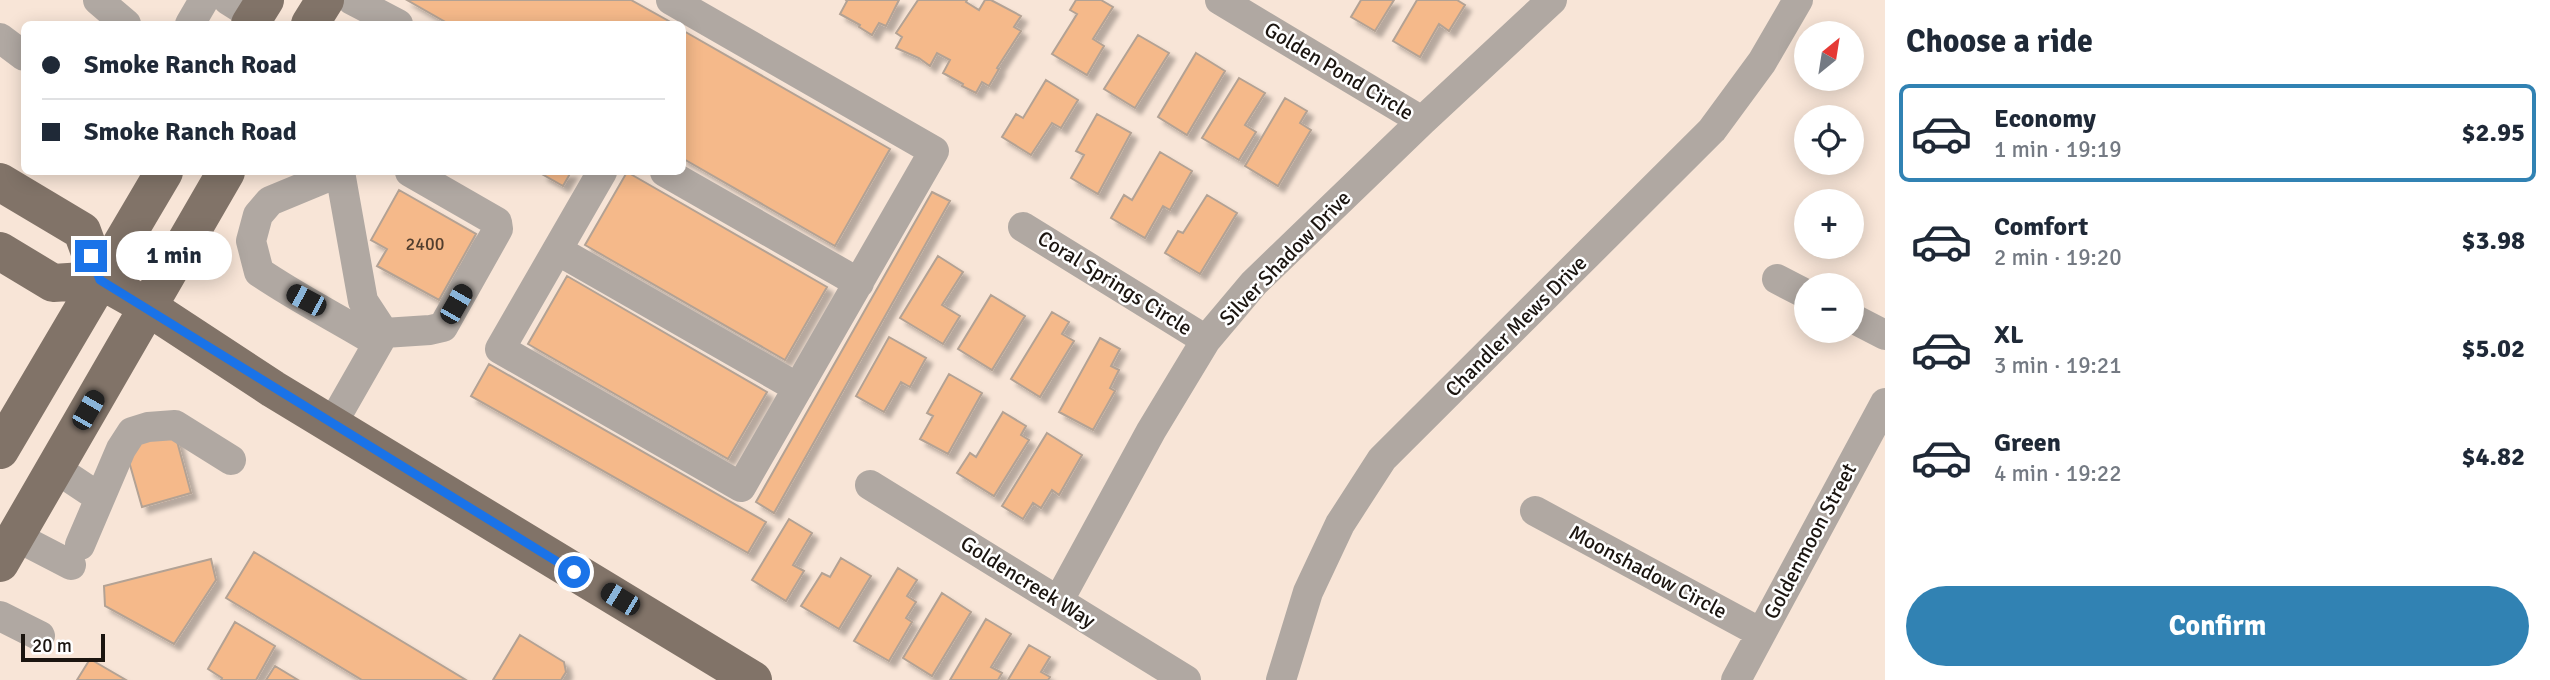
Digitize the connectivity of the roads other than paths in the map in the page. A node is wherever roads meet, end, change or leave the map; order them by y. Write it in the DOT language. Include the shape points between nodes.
graph roads {
  1 [pos="98,0"];
  2 [pos="204,0"];
  3 [pos="325,0"];
  4 [pos="352,0"];
  5 [pos="671,0"];
  6 [pos="1220,0"];
  7 [pos="1552,0"];
  8 [pos="1798,0"];
  9 [pos="122,21"];
  10 [pos="192,21"];
  11 [pos="312,21"];
  12 [pos="392,21"];
  13 [pos="0,38"];
  14 [pos="21,54"];
  15 [pos="1422,121"];
  16 [pos="162,175"];
  17 [pos="224,175"];
  18 [pos="333,175"];
  19 [pos="341,175"];
  20 [pos="415,175"];
  21 [pos="600,175"];
  22 [pos="670,175"];
  23 [pos="0,182"];
  24 [pos="1023,227"];
  25 [pos="557,250"];
  26 [pos="0,251"];
  27 [pos="1777,279"];
  28 [pos="100,280"];
  29 [pos="859,282"];
  30 [pos="1794,288"];
  31 [pos="148,307"];
  32 [pos="1864,324"];
  33 [pos="1885,335"];
  34 [pos="381,338"];
  35 [pos="1206,340"];
  36 [pos="798,388"];
  37 [pos="1885,403"];
  38 [pos="332,424"];
  39 [pos="0,450"];
  40 [pos="231,460"];
  41 [pos="55,468"];
  42 [pos="870,485"];
  43 [pos="100,498"];
  44 [pos="1535,511"];
  45 [pos="8,550"];
  46 [pos="1059,600"];
  47 [pos="0,615"];
  48 [pos="1761,633"];
  49 [pos="40,636"];
  50 [pos="753,680"];
  51 [pos="1186,680"];
  52 [pos="1281,680"];
  53 [pos="1736,680"];
  1 -- 9 [label="street"];
  2 -- 10 [label="street"];
  3 -- 11 [label="main road"];
  4 -- 12 [label="street"];
  5 -- 29 [label="street" via="934,151"];
  6 -- 15 [label="street, Golden Pond Circle"];
  7 -- 15 [label="street, Silver Shadow Drive"];
  8 -- 52 [label="street, Chandler Mews Drive" via="1762,62 1712,130 1382,459 1340,524 1308,592"];
  13 -- 14 [label="street"];
  15 -- 35 [label="street, Silver Shadow Drive" via="1254,283"];
  16 -- 28 [label="main road"];
  17 -- 31 [label="main road"];
  18 -- 34 [label="street" via="270,201 258,215 251,241 259,272"];
  19 -- 34 [label="street" via="363,301"];
  20 -- 34 [label="street" via="496,222 498,229 443,327"];
  21 -- 25 [label="street"];
  22 -- 29 [label="street"];
  23 -- 28 [label="main road" via="82,231"];
  24 -- 35 [label="street, Coral Springs Circle"];
  25 -- 36 [label="street"];
  25 -- 36 [label="street" via="500,349 741,488"];
  26 -- 28 [label="main road" via="53,283"];
  27 -- 30 [label="street"];
  28 -- 31 [label="main road"];
  28 -- 39 [label="main road"];
  29 -- 36 [label="street"];
  31 -- 38 [label="main road"];
  31 -- 41 [label="main road"];
  32 -- 33 [label="street"];
  34 -- 38 [label="street"];
  35 -- 46 [label="street, Silver Shadow Drive" via="1150,430"];
  37 -- 48 [label="street, Goldenmoon Street"];
  38 -- 50 [label="main road"];
  40 -- 43 [label="street" via="175,425 148,427 126,439"];
  41 -- 43 [label="street"];
  41 -- 45 [label="main road"];
  42 -- 46 [label="street, Goldencreek Way"];
  43 -- 45 [label="street" via="75,555"];
  44 -- 48 [label="street, Moonshadow Circle"];
  46 -- 51 [label="street, Goldencreek Way"];
  47 -- 49 [label="street"];
  48 -- 53 [label="street, Goldenmoon Street"];
}
